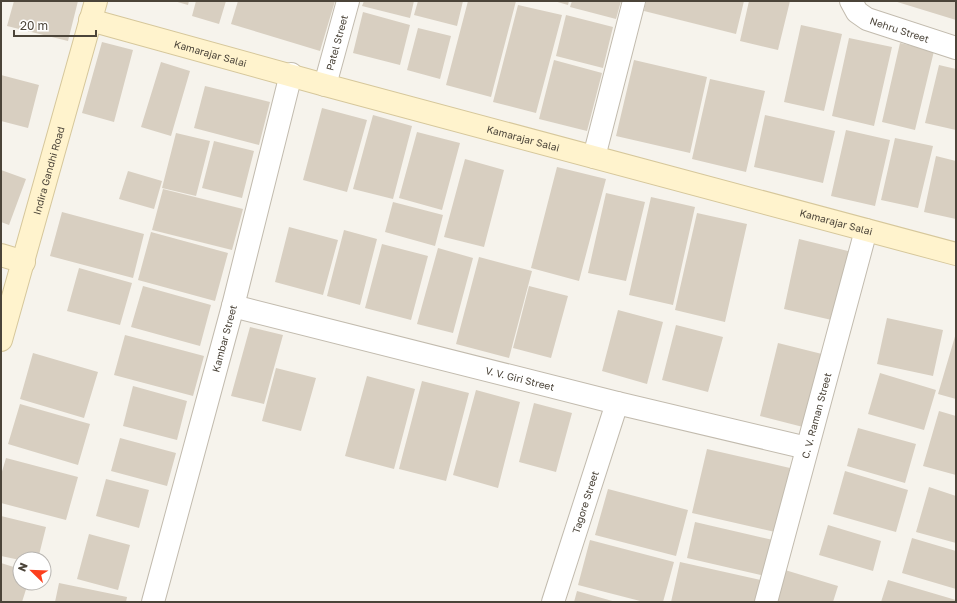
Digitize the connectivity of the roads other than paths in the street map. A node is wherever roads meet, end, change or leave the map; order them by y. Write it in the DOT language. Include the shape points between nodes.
graph roads {
  1 [pos="348,1"];
  2 [pos="634,1"];
  3 [pos="851,1"];
  4 [pos="93,11"];
  5 [pos="956,48"];
  6 [pos="291,74"];
  7 [pos="325,85"];
  8 [pos="594,157"];
  9 [pos="866,230"];
  10 [pos="956,254"];
  11 [pos="1,255"];
  12 [pos="24,262"];
  13 [pos="233,306"];
  14 [pos="1,340"];
  15 [pos="617,402"];
  16 [pos="807,448"];
  17 [pos="153,602"];
  18 [pos="553,602"];
  19 [pos="766,602"];
  1 -- 7 [label="street, Patel Street"];
  2 -- 8 [label="street"];
  3 -- 5 [label="street, Nehru Street" via="856,12 867,19"];
  4 -- 6 [label="street, Kamarajar Salai"];
  4 -- 12 [label="street, Indira Gandhi Road"];
  6 -- 7 [label="street, Kamarajar Salai"];
  6 -- 13 [label="street, Kambar Street"];
  7 -- 8 [label="street, Kamarajar Salai"];
  8 -- 9 [label="street, Kamarajar Salai"];
  9 -- 10 [label="street, Kamarajar Salai"];
  9 -- 16 [label="street, C. V. Raman Street"];
  11 -- 12 [label="street"];
  12 -- 14 [label="street, Indira Gandhi Road"];
  13 -- 15 [label="street, V. V. Giri Street"];
  13 -- 17 [label="street, Kambar Street"];
  15 -- 16 [label="street, V. V. Giri Street"];
  15 -- 18 [label="street, Tagore Street"];
  16 -- 19 [label="street, C. V. Raman Street"];
}
